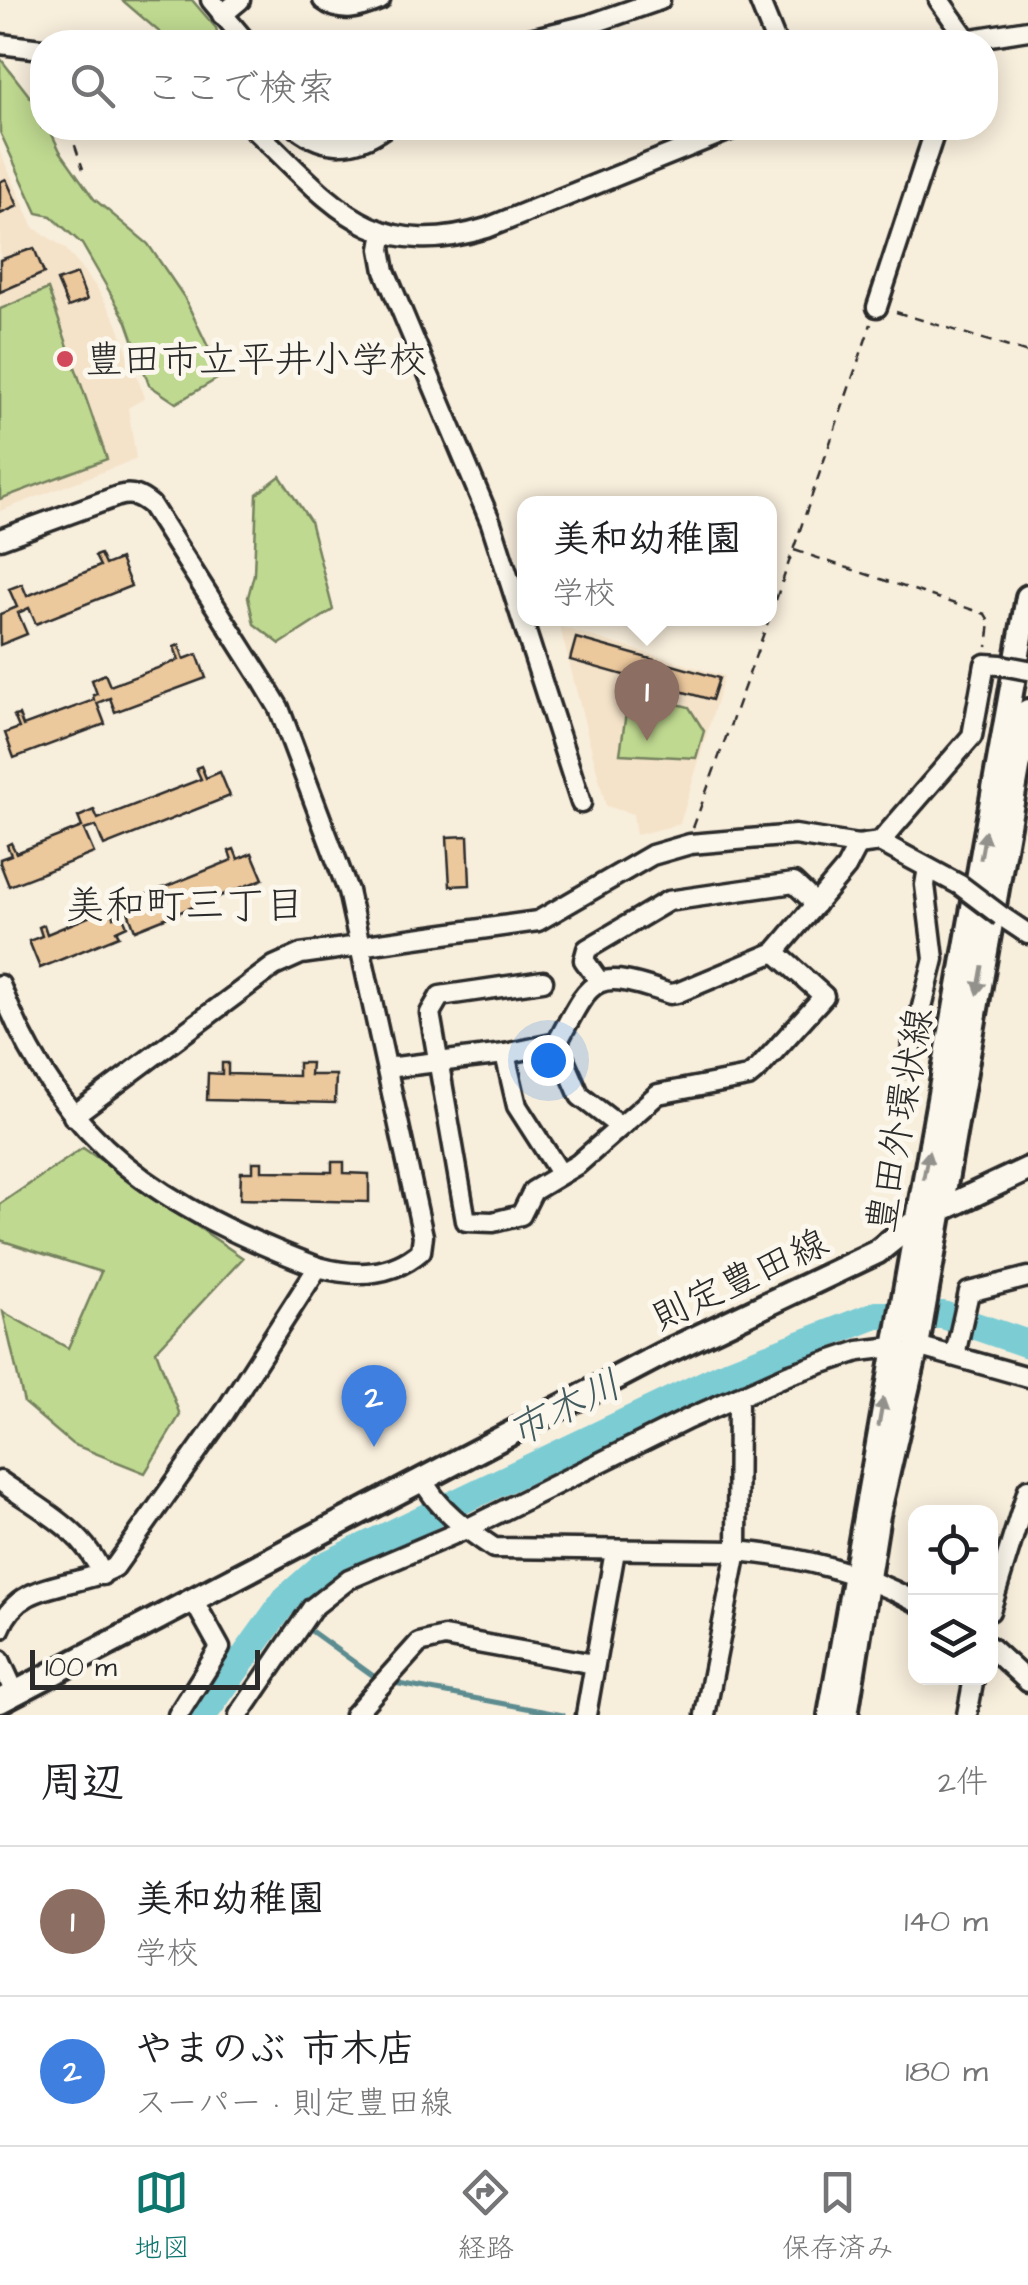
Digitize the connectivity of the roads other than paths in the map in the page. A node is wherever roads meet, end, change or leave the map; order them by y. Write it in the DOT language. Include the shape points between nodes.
graph roads {
  1 [pos="240,0"];
  2 [pos="323,0"];
  3 [pos="380,0"];
  4 [pos="660,0"];
  5 [pos="759,0"];
  6 [pos="939,0"];
  7 [pos="217,7"];
  8 [pos="236,30"];
  9 [pos="567,30"];
  10 [pos="771,30"];
  11 [pos="955,30"];
  12 [pos="1028,30"];
  13 [pos="998,34"];
  14 [pos="0,44"];
  15 [pos="30,48"];
  16 [pos="265,140"];
  17 [pos="315,140"];
  18 [pos="358,140"];
  19 [pos="705,140"];
  20 [pos="932,140"];
  21 [pos="384,232"];
  22 [pos="877,306"];
  23 [pos="0,539"];
  24 [pos="1028,597"];
  25 [pos="517,603"];
  26 [pos="524,626"];
  27 [pos="1028,670"];
  28 [pos="1028,712"];
  29 [pos="582,803"];
  30 [pos="880,842"];
  31 [pos="858,845"];
  32 [pos="928,868"];
  33 [pos="816,904"];
  34 [pos="1028,934"];
  35 [pos="361,944"];
  36 [pos="775,952"];
  37 [pos="543,981"];
  38 [pos="599,981"];
  39 [pos="0,985"];
  40 [pos="557,1043"];
  41 [pos="505,1054"];
  42 [pos="437,1060"];
  43 [pos="907,1067"];
  44 [pos="387,1068"];
  45 [pos="73,1116"];
  46 [pos="619,1126"];
  47 [pos="1028,1168"];
  48 [pos="560,1173"];
  49 [pos="940,1210"];
  50 [pos="916,1222"];
  51 [pos="318,1267"];
  52 [pos="1028,1278"];
  53 [pos="914,1295"];
  54 [pos="906,1340"];
  55 [pos="956,1347"];
  56 [pos="1028,1377"];
  57 [pos="738,1397"];
  58 [pos="0,1481"];
  59 [pos="425,1484"];
  60 [pos="1028,1489"];
  61 [pos="466,1530"];
  62 [pos="1021,1543"];
  63 [pos="615,1551"];
  64 [pos="737,1551"];
  65 [pos="102,1575"];
  66 [pos="861,1576"];
  67 [pos="997,1595"];
  68 [pos="908,1598"];
  69 [pos="194,1600"];
  70 [pos="0,1630"];
  71 [pos="998,1654"];
  72 [pos="0,1660"];
  73 [pos="594,1664"];
  74 [pos="1028,1682"];
  75 [pos="973,1685"];
  76 [pos="7,1697"];
  77 [pos="586,1714"];
  78 [pos="26,1715"];
  79 [pos="178,1715"];
  80 [pos="239,1715"];
  81 [pos="354,1715"];
  82 [pos="705,1715"];
  83 [pos="830,1715"];
  84 [pos="846,1715"];
  85 [pos="967,1715"];
  1 -- 7 [label="street"];
  2 -- 3 [label="street" via="341,10"];
  4 -- 9 [label="street"];
  5 -- 10 [label="street"];
  6 -- 11 [label="street"];
  7 -- 8 [label="street"];
  12 -- 13 [label="street"];
  14 -- 15 [label="street"];
  16 -- 21 [label="street" via="341,209"];
  17 -- 18 [label="street" via="334,146"];
  19 -- 21 [label="street" via="461,236 421,240"];
  20 -- 22 [label="street"];
  21 -- 25 [label="street" via="385,271 491,523"];
  23 -- 35 [label="street" via="126,494 150,505 279,708 348,891"];
  50 -- 24 [label="street, 豊田外環状線, one-way"];
  26 -- 29 [label="street"];
  27 -- 30 [label="street, bridge" via="993,664 972,736"];
  28 -- 49 [label="street, 豊田外環状線, one-way"];
  30 -- 31 [label="street"];
  30 -- 32 [label="street"];
  31 -- 33 [label="street"];
  31 -- 35 [label="street" via="794,835 690,844 652,855 538,921"];
  32 -- 34 [label="street, bridge"];
  32 -- 43 [label="street" via="934,958"];
  33 -- 36 [label="street"];
  33 -- 38 [label="street" via="794,883 668,901 587,949 584,960"];
  35 -- 44 [label="street"];
  35 -- 45 [label="street" via="301,954 274,966"];
  36 -- 38 [label="street" via="677,993 620,978"];
  36 -- 46 [label="street" via="822,1001 748,1077 668,1090"];
  37 -- 42 [label="street" via="440,996 430,1013"];
  38 -- 40 [label="street" via="584,991"];
  39 -- 45 [label="street" via="29,1052"];
  40 -- 41 [label="street"];
  40 -- 46 [label="street" via="580,1096"];
  41 -- 42 [label="street"];
  41 -- 48 [label="street" via="517,1106"];
  42 -- 44 [label="street"];
  42 -- 48 [label="street" via="466,1221 521,1215 533,1191"];
  44 -- 51 [label="street" via="422,1251 407,1263 362,1274"];
  45 -- 51 [label="street" via="109,1155 190,1211"];
  46 -- 48 [label="street"];
  47 -- 49 [label="street, 則定豊田線"];
  49 -- 50 [label="street, 則定豊田線"];
  49 -- 53 [label="street, 豊田外環状線"];
  50 -- 53 [label="street, 豊田外環状線"];
  50 -- 59 [label="street, 則定豊田線" via="876,1252 662,1354"];
  51 -- 65 [label="street" via="226,1412 116,1567"];
  52 -- 55 [label="street" via="969,1292"];
  53 -- 54 [label="street, 豊田外環状線"];
  54 -- 55 [label="street"];
  54 -- 57 [label="street" via="790,1374"];
  54 -- 66 [label="street, 豊田外環状線" via="878,1515"];
  55 -- 56 [label="street"];
  57 -- 61 [label="street"];
  57 -- 64 [label="street"];
  58 -- 65 [label="street" via="81,1540"];
  59 -- 61 [label="street"];
  59 -- 69 [label="street, 則定豊田線"];
  60 -- 62 [label="street"];
  61 -- 63 [label="street" via="494,1548"];
  61 -- 80 [label="street" via="349,1579 308,1615"];
  62 -- 67 [label="street"];
  63 -- 64 [label="street"];
  63 -- 73 [label="street"];
  64 -- 66 [label="street"];
  64 -- 82 [label="street"];
  65 -- 70 [label="street" via="29,1594 8,1612"];
  66 -- 68 [label="street"];
  66 -- 83 [label="street, 豊田外環状線"];
  66 -- 84 [label="street, 豊田外環状線"];
  69 -- 76 [label="street, 則定豊田線"];
  69 -- 79 [label="street" via="220,1648"];
  71 -- 74 [label="street"];
  72 -- 76 [label="street"];
  73 -- 77 [label="street"];
  73 -- 81 [label="street" via="444,1637 419,1643"];
  75 -- 85 [label="street"];
  76 -- 78 [label="street"];
}
